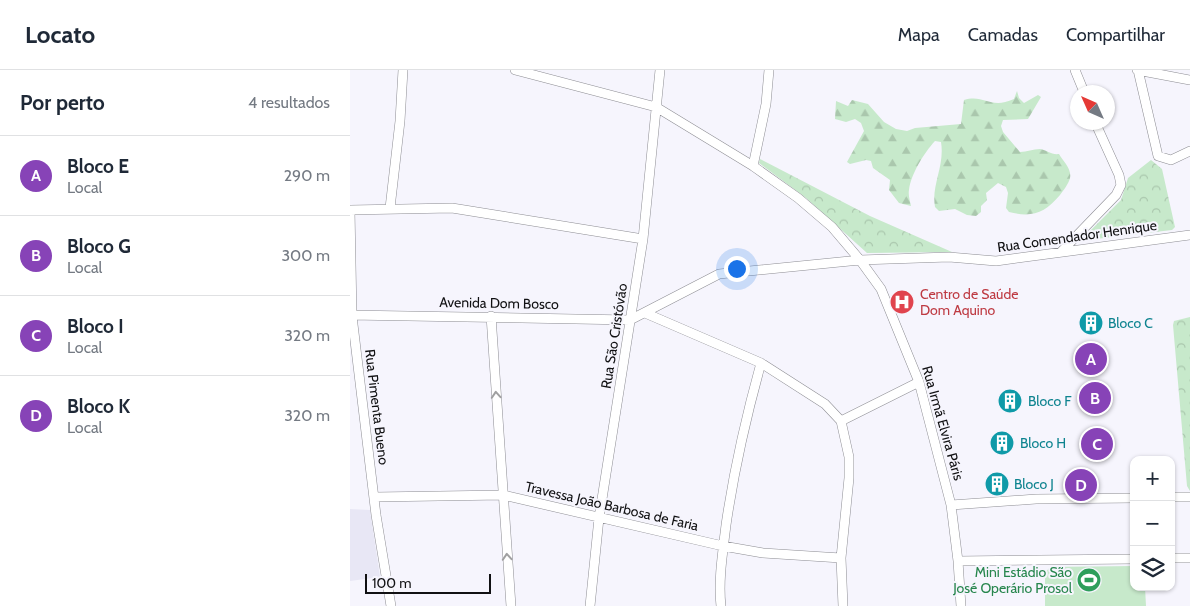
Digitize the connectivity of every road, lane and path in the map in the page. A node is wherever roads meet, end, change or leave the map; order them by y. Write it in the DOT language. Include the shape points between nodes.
graph roads {
  1 [pos="403,70"];
  2 [pos="515,70"];
  3 [pos="660,70"];
  4 [pos="768,70"];
  5 [pos="1076,70"];
  6 [pos="1138,70"];
  7 [pos="1190,80"];
  8 [pos="1081,85"];
  9 [pos="656,107"];
  10 [pos="1099,130"];
  11 [pos="1190,150"];
  12 [pos="753,166"];
  13 [pos="390,208"];
  14 [pos="350,210"];
  15 [pos="1190,235"];
  16 [pos="643,239"];
  17 [pos="1060,252"];
  18 [pos="860,260"];
  19 [pos="645,313"];
  20 [pos="351,315"];
  21 [pos="491,316"];
  22 [pos="630,320"];
  23 [pos="761,363"];
  24 [pos="920,382"];
  25 [pos="841,421"];
  26 [pos="503,495"];
  27 [pos="375,497"];
  28 [pos="1190,497"];
  29 [pos="1130,498"];
  30 [pos="1175,498"];
  31 [pos="951,505"];
  32 [pos="599,518"];
  33 [pos="723,546"];
  34 [pos="841,558"];
  35 [pos="1175,558"];
  36 [pos="1190,558"];
  37 [pos="1130,559"];
  38 [pos="958,561"];
  39 [pos="391,606"];
  40 [pos="511,606"];
  41 [pos="590,606"];
  42 [pos="720,606"];
  43 [pos="843,606"];
  44 [pos="961,606"];
  1 -- 13 [label="street"];
  2 -- 9 [label="street"];
  3 -- 9 [label="street, Rua São Cristóvão"];
  4 -- 12 [label="street" via="766,104"];
  5 -- 8 [label="street"];
  6 -- 7 [label="street"];
  6 -- 11 [label="street" via="1158,156 1170,160"];
  9 -- 12 [label="street"];
  9 -- 16 [label="street, Rua São Cristóvão"];
  10 -- 17 [label="street" via="1121,185 1116,195"];
  12 -- 18 [label="street" via="832,227"];
  13 -- 14 [label="street"];
  13 -- 16 [label="street" via="452,208"];
  14 -- 20 [label="street, Rua Pimenta Bueno"];
  15 -- 17 [label="street, Rua Comendador Henrique"];
  16 -- 22 [label="street, Rua São Cristóvão"];
  17 -- 18 [label="street, Rua Comendador Henrique" via="996,261 949,257"];
  18 -- 19 [label="street, Avenida Dom Bosco" via="719,274"];
  18 -- 24 [label="street, Rua Irmã Elvira Páris" via="880,289"];
  19 -- 22 [label="street, Avenida Dom Bosco"];
  19 -- 23 [label="street"];
  20 -- 21 [label="street, Avenida Dom Bosco"];
  20 -- 27 [label="street, Rua Pimenta Bueno"];
  21 -- 22 [label="street, Avenida Dom Bosco"];
  26 -- 21 [label="street, one-way"];
  22 -- 32 [label="street, Rua São Cristóvão"];
  23 -- 25 [label="street" via="825,404"];
  23 -- 33 [label="street" via="740,438"];
  24 -- 25 [label="street"];
  24 -- 31 [label="street, Rua Irmã Elvira Páris"];
  25 -- 34 [label="street" via="849,478"];
  26 -- 27 [label="street, Travessa João Barbosa de Faria"];
  26 -- 32 [label="street, Travessa João Barbosa de Faria"];
  40 -- 26 [label="street, one-way"];
  27 -- 39 [label="street, Rua Pimenta Bueno"];
  28 -- 30 [label="street"];
  29 -- 31 [label="street" via="1036,499"];
  31 -- 38 [label="street, Rua Irmã Elvira Páris"];
  32 -- 33 [label="street, Travessa João Barbosa de Faria"];
  32 -- 41 [label="street, Rua São Cristóvão"];
  33 -- 34 [label="street, Travessa João Barbosa de Faria" via="763,553"];
  33 -- 42 [label="street"];
  34 -- 43 [label="street"];
  35 -- 36 [label="street"];
  37 -- 38 [label="street"];
  38 -- 44 [label="street, Rua Irmã Elvira Páris"];
}
